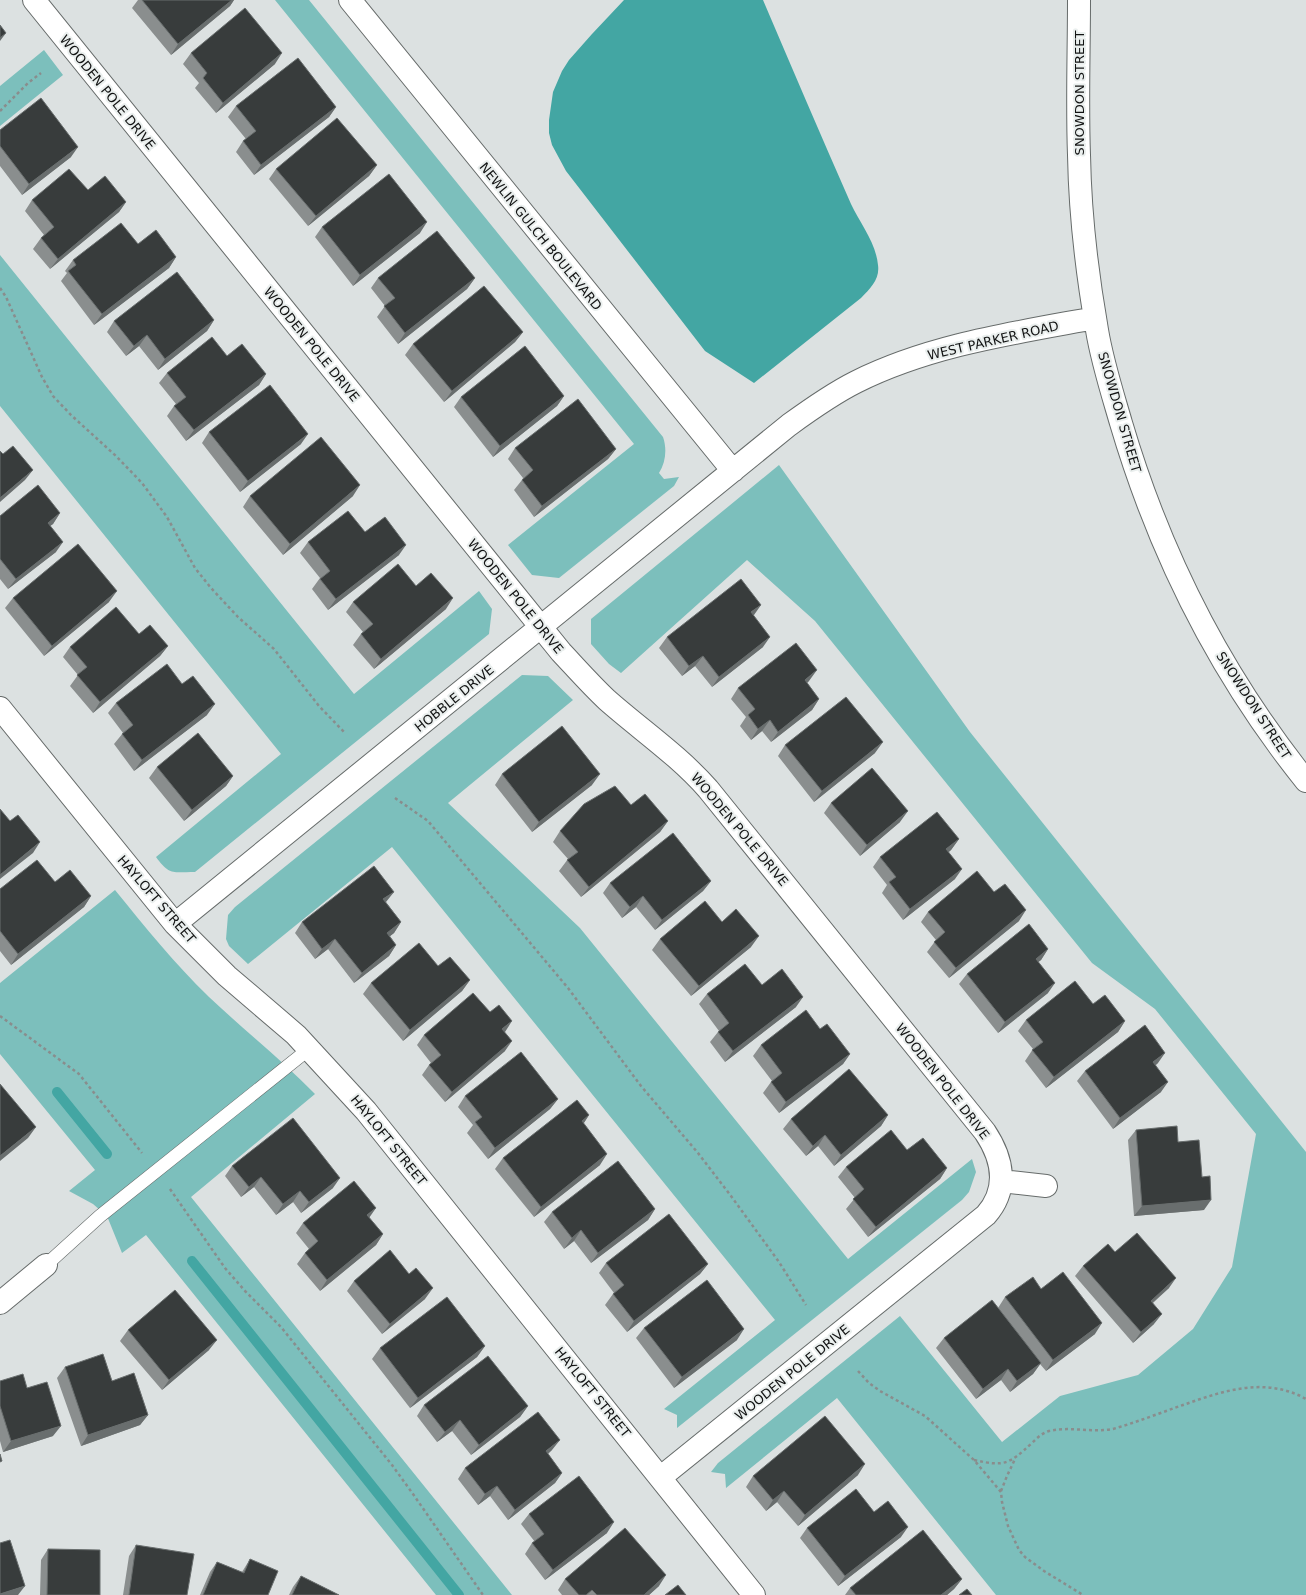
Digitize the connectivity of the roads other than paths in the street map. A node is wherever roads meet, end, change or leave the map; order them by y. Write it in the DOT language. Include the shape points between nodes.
graph roads {
  1 [pos="34,0"];
  2 [pos="350,0"];
  3 [pos="1079,0"];
  4 [pos="1095,318"];
  5 [pos="733,471"];
  6 [pos="541,628"];
  7 [pos="0,708"];
  8 [pos="1306,782"];
  9 [pos="175,924"];
  10 [pos="309,1048"];
  11 [pos="1001,1181"];
  12 [pos="1046,1186"];
  13 [pos="46,1265"];
  14 [pos="0,1303"];
  15 [pos="661,1477"];
  16 [pos="754,1595"];
  1 -- 6 [label="street, WOODEN POLE DRIVE"];
  2 -- 5 [label="street, NEWLIN GULCH BOULEVARD"];
  3 -- 4 [label="street, SNOWDON STREET" via="1079,172"];
  4 -- 5 [label="street, WEST PARKER ROAD" via="954,346 894,365 855,382 819,403"];
  4 -- 8 [label="street, SNOWDON STREET" via="1103,359 1128,446 1174,568 1203,625 1240,688"];
  5 -- 6 [label="street, HOBBLE DRIVE"];
  6 -- 9 [label="street, HOBBLE DRIVE"];
  6 -- 11 [label="street, WOODEN POLE DRIVE" via="593,687 693,771 724,807 985,1132 997,1154"];
  7 -- 9 [label="street, HAYLOFT STREET"];
  9 -- 10 [label="street, HAYLOFT STREET" via="227,976"];
  10 -- 13 [label="lane" via="100,1216"];
  10 -- 15 [label="street, HAYLOFT STREET" via="366,1111"];
  11 -- 12 [label="street"];
  11 -- 15 [label="street, WOODEN POLE DRIVE" via="992,1208 978,1222"];
  13 -- 14 [label="street"];
  15 -- 16 [label="street, HAYLOFT STREET"];
}
